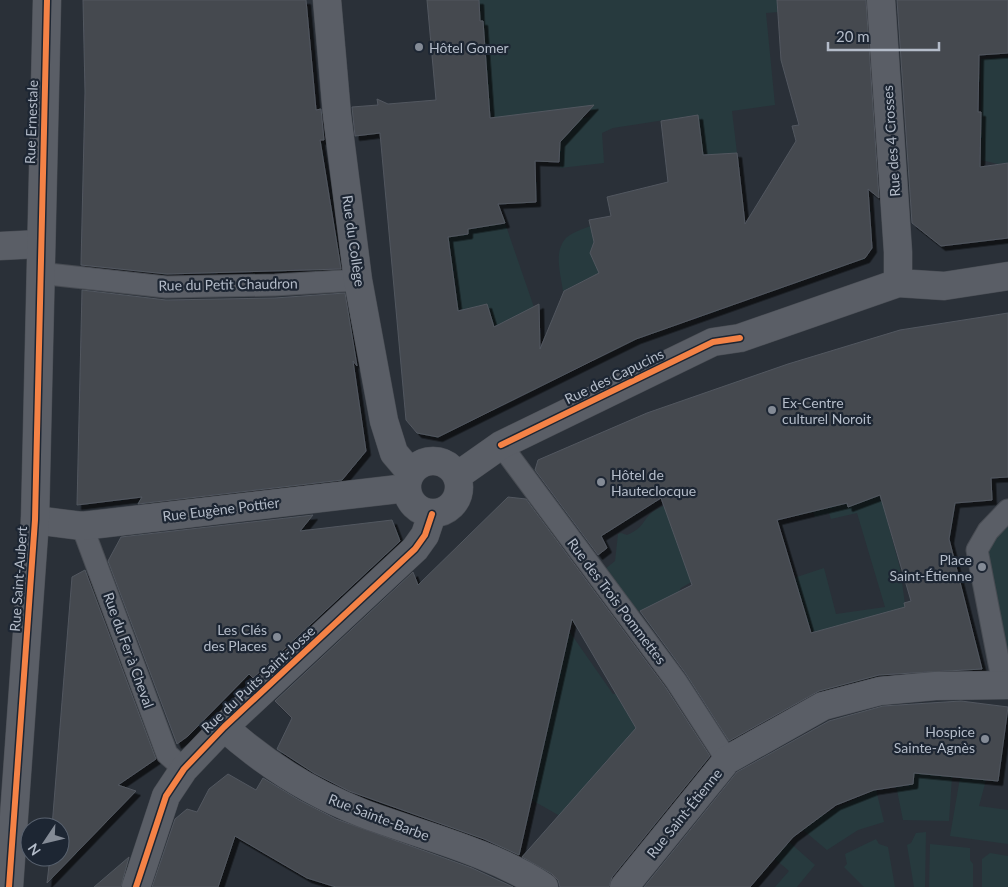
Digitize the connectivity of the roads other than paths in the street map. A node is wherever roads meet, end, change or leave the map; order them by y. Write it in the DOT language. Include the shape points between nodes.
graph roads {
  1 [pos="47,0"];
  2 [pos="327,0"];
  3 [pos="881,0"];
  4 [pos="40,244"];
  5 [pos="0,246"];
  6 [pos="39,273"];
  7 [pos="1008,276"];
  8 [pos="358,280"];
  9 [pos="898,283"];
  10 [pos="501,445"];
  11 [pos="457,476"];
  12 [pos="409,480"];
  13 [pos="1008,510"];
  14 [pos="432,514"];
  15 [pos="35,520"];
  16 [pos="82,526"];
  17 [pos="1006,684"];
  18 [pos="224,727"];
  19 [pos="727,760"];
  20 [pos="184,769"];
  21 [pos="9,887"];
  22 [pos="136,887"];
  23 [pos="544,887"];
  24 [pos="624,887"];
  1 -- 4 [label="street, Rue Ernestale"];
  2 -- 8 [label="street, Rue du Collège"];
  3 -- 9 [label="street, Rue des 4 Crosses"];
  4 -- 5 [label="street"];
  4 -- 6 [label="street, Rue Ernestale"];
  6 -- 8 [label="lane, Rue du Petit Chaudron" via="166,287"];
  6 -- 15 [label="street, Rue Saint-Aubert"];
  7 -- 9 [label="street, Rue des Capucins" via="944,286"];
  8 -- 12 [label="street, Rue du Collège" via="384,422 394,453"];
  9 -- 10 [label="street, Rue des Capucins" via="740,338 713,342"];
  10 -- 11 [label="street, Rue des Capucins"];
  10 -- 19 [label="lane, Rue des Trois Pommettes" via="676,681"];
  11 -- 12 [label="street" via="449,466 434,461 420,464"];
  11 -- 14 [label="street" via="459,491 453,505"];
  12 -- 14 [label="street" via="408,496 417,508"];
  12 -- 16 [label="street, Rue Eugène Pottier"];
  13 -- 17 [label="lane" via="988,531 977,550"];
  14 -- 18 [label="street, Rue du Puits Saint-Josse" via="425,535 415,548"];
  15 -- 16 [label="street, Rue Eugène Pottier"];
  15 -- 21 [label="street, Rue Saint-Aubert"];
  16 -- 20 [label="lane, Rue du Fer à Cheval" via="167,754"];
  17 -- 19 [label="street, Rue Saint-Étienne" via="880,691 823,706"];
  18 -- 20 [label="street, Rue du Puits Saint-Josse"];
  18 -- 23 [label="street, Rue Sainte-Barbe" via="268,764 335,801 504,864"];
  19 -- 24 [label="street, Rue Saint-Étienne"];
  20 -- 22 [label="street, Rue du Puits Saint-Josse" via="166,796"];
}
